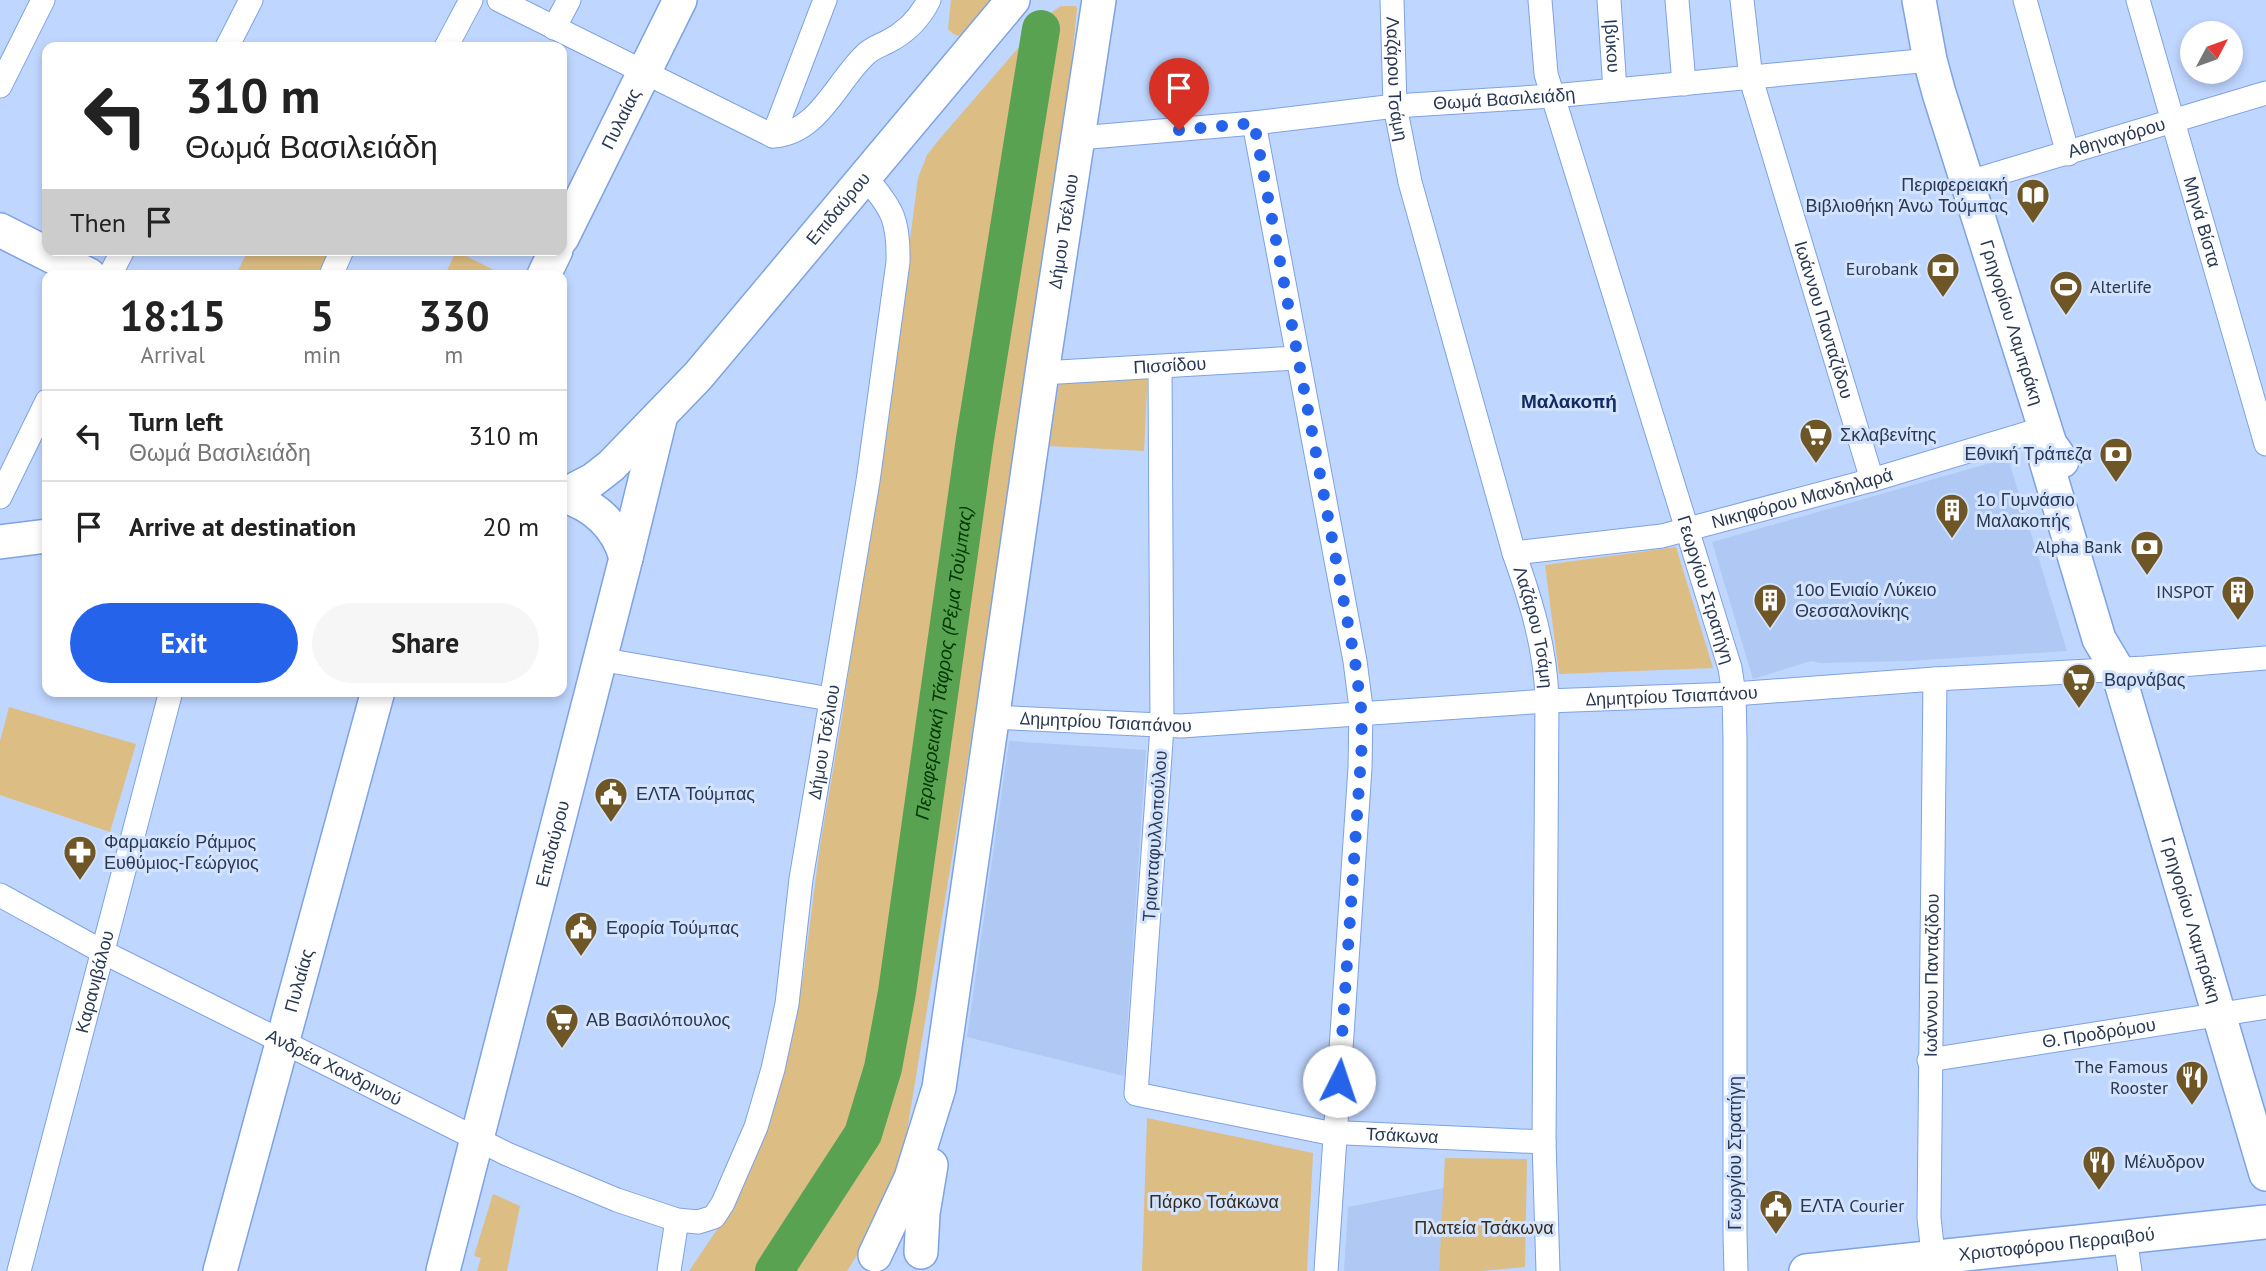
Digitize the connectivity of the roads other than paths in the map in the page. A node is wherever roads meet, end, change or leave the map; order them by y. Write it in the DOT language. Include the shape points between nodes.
graph roads {
  1 [pos="43,0"];
  2 [pos="251,0"];
  3 [pos="471,0"];
  4 [pos="499,0"];
  5 [pos="569,0"];
  6 [pos="680,0"];
  7 [pos="825,0"];
  8 [pos="929,0"];
  9 [pos="1013,0"];
  10 [pos="1099,0"];
  11 [pos="1392,0"];
  12 [pos="1540,0"];
  13 [pos="1609,0"];
  14 [pos="1677,0"];
  15 [pos="1742,0"];
  16 [pos="1919,0"];
  17 [pos="2025,0"];
  18 [pos="2138,0"];
  19 [pos="554,28"];
  20 [pos="230,42"];
  21 [pos="449,42"];
  22 [pos="1930,60"];
  23 [pos="644,72"];
  24 [pos="1751,79"];
  25 [pos="1684,84"];
  26 [pos="0,86"];
  27 [pos="1615,90"];
  28 [pos="2266,93"];
  29 [pos="1553,96"];
  30 [pos="1395,106"];
  31 [pos="1254,123"];
  32 [pos="2172,123"];
  33 [pos="773,136"];
  34 [pos="1079,138"];
  35 [pos="2068,154"];
  36 [pos="866,178"];
  37 [pos="1969,182"];
  38 [pos="567,228"];
  39 [pos="0,230"];
  40 [pos="42,251"];
  41 [pos="51,256"];
  42 [pos="79,270"];
  43 [pos="1297,358"];
  44 [pos="1160,367"];
  45 [pos="1042,373"];
  46 [pos="42,411"];
  47 [pos="661,415"];
  48 [pos="2048,436"];
  49 [pos="2266,444"];
  50 [pos="1872,480"];
  51 [pos="567,493"];
  52 [pos="0,497"];
  53 [pos="567,497"];
  54 [pos="1688,529"];
  55 [pos="42,538"];
  56 [pos="0,542"];
  57 [pos="1514,553"];
  58 [pos="626,558"];
  59 [pos="2266,658"];
  60 [pos="599,659"];
  61 [pos="2118,669"];
  62 [pos="1935,679"];
  63 [pos="1734,694"];
  64 [pos="170,697"];
  65 [pos="376,697"];
  66 [pos="830,699"];
  67 [pos="1547,701"];
  68 [pos="1361,714"];
  69 [pos="992,718"];
  70 [pos="1162,727"];
  71 [pos="0,895"];
  72 [pos="103,952"];
  73 [pos="2266,1007"];
  74 [pos="2219,1015"];
  75 [pos="282,1044"];
  76 [pos="1929,1060"];
  77 [pos="939,1088"];
  78 [pos="1136,1094"];
  79 [pos="1335,1133"];
  80 [pos="477,1140"];
  81 [pos="1544,1142"];
  82 [pos="2266,1174"];
  83 [pos="677,1220"];
  84 [pos="2266,1222"];
  85 [pos="2125,1238"];
  86 [pos="929,1264"];
  87 [pos="1934,1264"];
  88 [pos="870,1265"];
  89 [pos="19,1271"];
  90 [pos="220,1271"];
  91 [pos="443,1271"];
  92 [pos="669,1271"];
  93 [pos="1326,1271"];
  94 [pos="1548,1271"];
  95 [pos="1737,1271"];
  96 [pos="1806,1271"];
  97 [pos="2130,1271"];
  1 -- 26 [label="street"];
  2 -- 20 [label="street"];
  3 -- 21 [label="street"];
  4 -- 19 [label="street"];
  5 -- 19 [label="street"];
  6 -- 23 [label="street, Πυλαίας"];
  7 -- 33 [label="street"];
  8 -- 33 [label="street" via="903,33 864,55 809,120 788,134"];
  9 -- 36 [label="street, Επιδαύρου"];
  10 -- 34 [label="street, Δήμου Τσέλιου"];
  11 -- 30 [label="street, Λαζάρου Τσάμη"];
  12 -- 29 [label="street, Γεωργίου Στρατήγη" via="1545,69"];
  13 -- 27 [label="street, Ιβύκου"];
  14 -- 25 [label="street"];
  15 -- 24 [label="street, Ιωάννου Πανταζίδου"];
  16 -- 22 [label="street, Γρηγορίου Λαμπράκη"];
  17 -- 35 [label="street"];
  18 -- 32 [label="street, Μηνά Βίστα"];
  19 -- 23 [label="street"];
  22 -- 24 [label="street, Θωμά Βασιλειάδη"];
  22 -- 37 [label="street, Γρηγορίου Λαμπράκη"];
  23 -- 33 [label="street"];
  23 -- 38 [label="street, Πυλαίας"];
  24 -- 25 [label="street, Θωμά Βασιλειάδη"];
  24 -- 50 [label="street, Ιωάννου Πανταζίδου"];
  25 -- 27 [label="street, Θωμά Βασιλειάδη"];
  27 -- 29 [label="street, Θωμά Βασιλειάδη"];
  28 -- 32 [label="street, Αθηναγόρου"];
  29 -- 30 [label="street, Θωμά Βασιλειάδη"];
  29 -- 54 [label="street, Γεωργίου Στρατήγη"];
  30 -- 31 [label="street, Θωμά Βασιλειάδη"];
  30 -- 57 [label="street, Λαζάρου Τσάμη" via="1410,181"];
  31 -- 34 [label="street, Θωμά Βασιλειάδη"];
  31 -- 43 [label="street"];
  32 -- 35 [label="street, Αθηναγόρου"];
  32 -- 49 [label="street, Μηνά Βίστα"];
  34 -- 45 [label="street, Δήμου Τσέλιου"];
  35 -- 37 [label="street, Αθηναγόρου"];
  36 -- 47 [label="street, Επιδαύρου"];
  36 -- 66 [label="street, Δήμου Τσέλιου" via="892,212 899,239 898,262 868,481"];
  37 -- 48 [label="street, Γρηγορίου Λαμπράκη"];
  39 -- 40 [label="street"];
  41 -- 42 [label="street"];
  43 -- 44 [label="street, Πισσίδου"];
  43 -- 68 [label="street"];
  44 -- 45 [label="street, Πισσίδου"];
  44 -- 70 [label="street, Τριανταφυλλοπούλου"];
  45 -- 69 [label="street, Δήμου Τσέλιου"];
  46 -- 52 [label="street"];
  47 -- 51 [label="street, Επιδαύρου" via="601,474"];
  47 -- 58 [label="street, Επιδαύρου"];
  48 -- 50 [label="street, Νικηφόρου Μανδηλαρά"];
  48 -- 61 [label="street, Γρηγορίου Λαμπράκη" via="2061,458 2117,636"];
  50 -- 54 [label="street, Νικηφόρου Μανδηλαρά"];
  53 -- 58 [label="street" via="607,521"];
  54 -- 57 [label="street, Νικηφόρου Μανδηλαρά" via="1656,538"];
  54 -- 63 [label="street, Γεωργίου Στρατήγη" via="1725,648"];
  55 -- 56 [label="street"];
  57 -- 67 [label="street, Λαζάρου Τσάμη" via="1535,614"];
  58 -- 60 [label="street, Επιδαύρου"];
  59 -- 61 [label="street, Δημητρίου Τσιαπάνου"];
  60 -- 66 [label="street"];
  60 -- 80 [label="street, Επιδαύρου"];
  61 -- 62 [label="street, Δημητρίου Τσιαπάνου"];
  61 -- 74 [label="street, Γρηγορίου Λαμπράκη"];
  62 -- 63 [label="street, Δημητρίου Τσιαπάνου"];
  62 -- 76 [label="street, Ιωάννου Πανταζίδου"];
  63 -- 67 [label="street, Δημητρίου Τσιαπάνου"];
  63 -- 95 [label="street, Γεωργίου Στρατήγη"];
  64 -- 72 [label="street, Καρανιβάλου"];
  65 -- 75 [label="street, Πυλαίας"];
  66 -- 83 [label="street, Δήμου Τσέλιου" via="801,879 787,1004 765,1098 741,1166 718,1212 706,1221"];
  67 -- 68 [label="street, Δημητρίου Τσιαπάνου"];
  67 -- 81 [label="street, Λαζάρου Τσάμη"];
  68 -- 70 [label="street, Δημητρίου Τσιαπάνου"];
  68 -- 79 [label="street"];
  69 -- 70 [label="street, Δημητρίου Τσιαπάνου"];
  69 -- 77 [label="street, Δήμου Τσέλιου"];
  70 -- 78 [label="street, Τριανταφυλλοπούλου"];
  71 -- 72 [label="street, Ανδρέα Χανδρινού"];
  72 -- 75 [label="street, Ανδρέα Χανδρινού"];
  72 -- 89 [label="street, Καρανιβάλου"];
  73 -- 74 [label="street, Θ. Προδρόμου"];
  74 -- 76 [label="street, Θ. Προδρόμου"];
  74 -- 82 [label="street, Γρηγορίου Λαμπράκη"];
  75 -- 80 [label="street, Ανδρέα Χανδρινού"];
  75 -- 90 [label="street, Πυλαίας"];
  76 -- 87 [label="street, Ιωάννου Πανταζίδου" via="1929,1219"];
  77 -- 86 [label="street, Δήμου Τσέλιου" via="923,1213"];
  77 -- 88 [label="street, Δήμου Τσέλιου" via="911,1178"];
  78 -- 79 [label="street, Τσάκωνα"];
  79 -- 81 [label="street, Τσάκωνα"];
  79 -- 93 [label="street"];
  80 -- 83 [label="street, Ανδρέα Χανδρινού" via="579,1185"];
  80 -- 91 [label="street, Επιδαύρου"];
  81 -- 94 [label="street, Λαζάρου Τσάμη"];
  83 -- 92 [label="street"];
  84 -- 85 [label="street, Χριστοφόρου Περραιβού"];
  85 -- 87 [label="street, Χριστοφόρου Περραιβού"];
  85 -- 97 [label="street"];
  86 -- 88 [label="street" via="907,1244 897,1243 882,1247"];
  87 -- 96 [label="street, Χριστοφόρου Περραιβού"];
}
